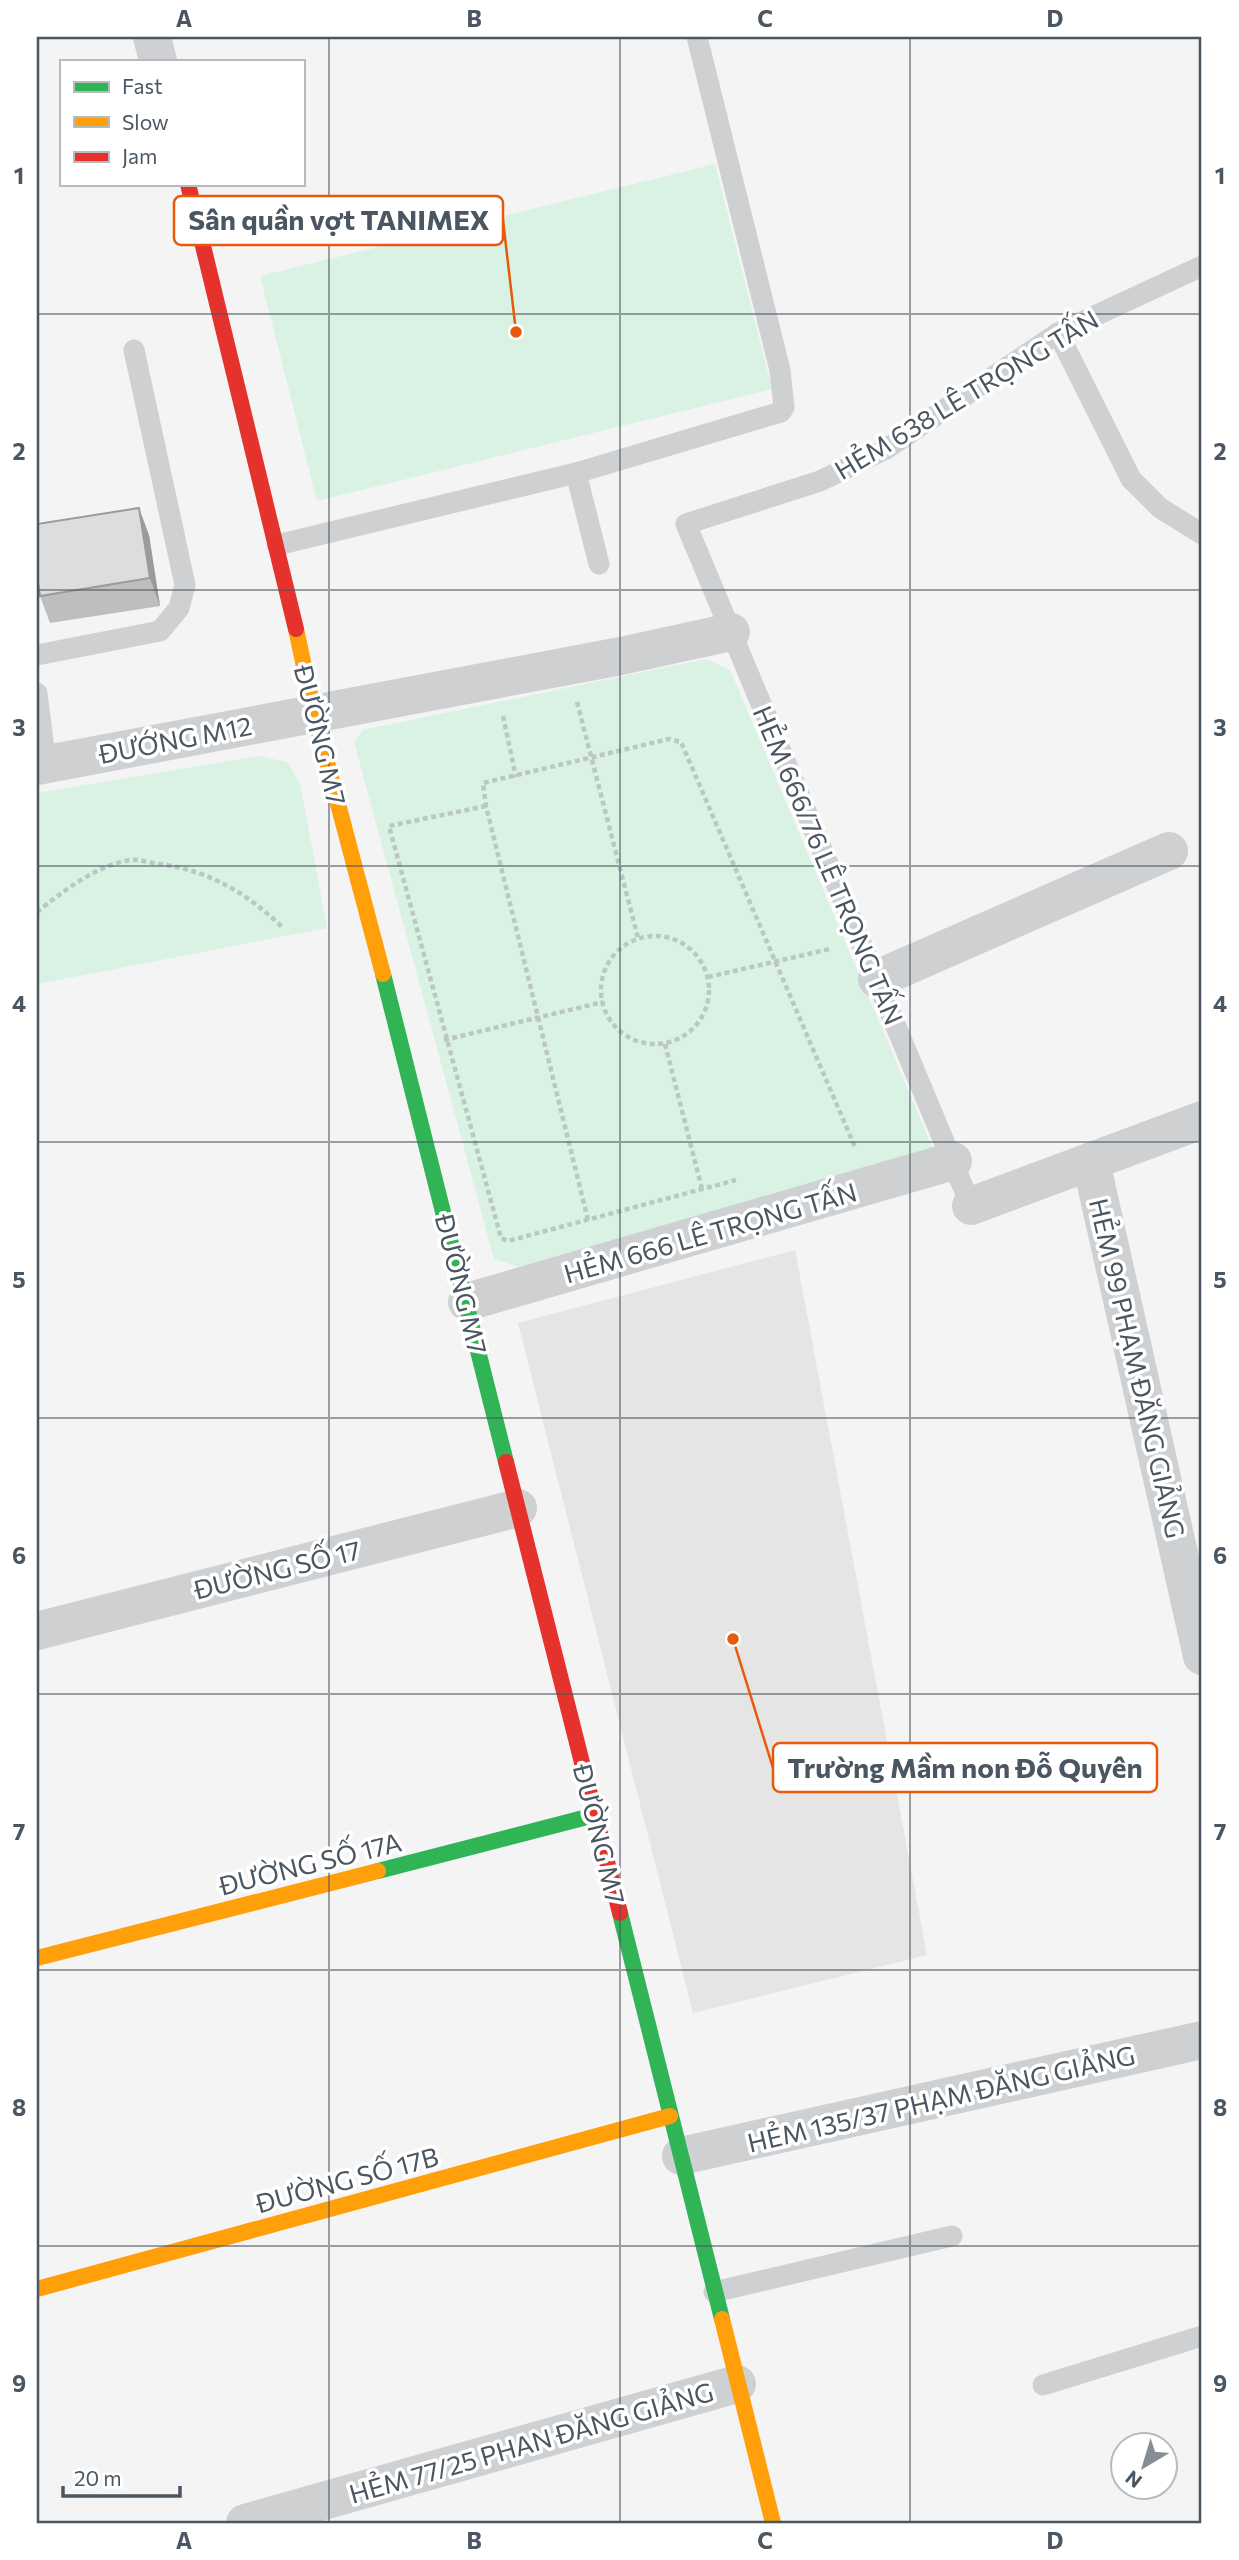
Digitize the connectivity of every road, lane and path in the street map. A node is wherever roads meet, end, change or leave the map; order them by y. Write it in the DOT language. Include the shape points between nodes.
graph roads {
  1 [pos="152,37"];
  2 [pos="697,37"];
  3 [pos="158,60"];
  4 [pos="188,186"];
  5 [pos="1202,266"];
  6 [pos="1058,334"];
  7 [pos="134,350"];
  8 [pos="576,473"];
  9 [pos="686,524"];
  10 [pos="1202,534"];
  11 [pos="277,545"];
  12 [pos="599,564"];
  13 [pos="731,632"];
  14 [pos="37,655"];
  15 [pos="37,693"];
  16 [pos="575,697"];
  17 [pos="514,709"];
  18 [pos="314,713"];
  19 [pos="591,758"];
  20 [pos="42,765"];
  21 [pos="516,776"];
  22 [pos="486,806"];
  23 [pos="1169,851"];
  24 [pos="37,912"];
  25 [pos="282,927"];
  26 [pos="638,939"];
  27 [pos="862,943"];
  28 [pos="775,961"];
  29 [pos="708,977"];
  30 [pos="877,979"];
  31 [pos="603,1002"];
  32 [pos="538,1017"];
  33 [pos="446,1039"];
  34 [pos="665,1044"];
  35 [pos="403,1051"];
  36 [pos="1202,1120"];
  37 [pos="868,1143"];
  38 [pos="855,1147"];
  39 [pos="842,1151"];
  40 [pos="953,1161"];
  41 [pos="1091,1162"];
  42 [pos="740,1178"];
  43 [pos="702,1189"];
  44 [pos="971,1206"];
  45 [pos="588,1220"];
  46 [pos="715,1230"];
  47 [pos="467,1301"];
  48 [pos="518,1508"];
  49 [pos="37,1631"];
  50 [pos="1202,1656"];
  51 [pos="595,1815"];
  52 [pos="37,1958"];
  53 [pos="1202,2040"];
  54 [pos="670,2116"];
  55 [pos="681,2156"];
  56 [pos="952,2236"];
  57 [pos="37,2289"];
  58 [pos="714,2292"];
  59 [pos="1202,2336"];
  60 [pos="737,2384"];
  61 [pos="1043,2385"];
  62 [pos="245,2523"];
  63 [pos="773,2523"];
  1 -- 3 [label="street"];
  2 -- 8 [label="lane" via="780,370 784,407 728,430"];
  4 -- 11 [label="street, ĐƯỜNG M7"];
  5 -- 6 [label="lane, HẺM 638 LÊ TRỌNG TẤN"];
  6 -- 9 [label="lane, HẺM 638 LÊ TRỌNG TẤN" via="887,449 820,481"];
  6 -- 10 [label="lane" via="1131,479 1160,509"];
  7 -- 14 [label="lane" via="185,584 178,608 160,631"];
  8 -- 11 [label="lane"];
  8 -- 12 [label="lane"];
  9 -- 13 [label="lane, HẺM 666/76 LÊ TRỌNG TẤN"];
  11 -- 18 [label="street, ĐƯỜNG M7"];
  13 -- 18 [label="street, ĐƯỚNG M12"];
  13 -- 27 [label="lane, HẺM 666/76 LÊ TRỌNG TẤN"];
  15 -- 20 [label="lane"];
  16 -- 19 [label="path"];
  17 -- 21 [label="path" via="502,712"];
  18 -- 20 [label="street, ĐƯỚNG M12"];
  18 -- 35 [label="street, ĐƯỜNG M7"];
  19 -- 21 [label="path"];
  19 -- 26 [label="path"];
  19 -- 28 [label="path" via="669,739 681,742"];
  21 -- 22 [label="path" via="483,783"];
  22 -- 32 [label="path"];
  22 -- 33 [label="path" via="389,826"];
  23 -- 30 [label="street"];
  24 -- 25 [label="path" via="99,871 132,860 214,877 259,905"];
  26 -- 29 [label="path" via="671,938 686,946 699,958"];
  26 -- 31 [label="path" via="621,947 610,960 603,976"];
  27 -- 28 [label="path"];
  27 -- 30 [label="lane, HẺM 666/76 LÊ TRỌNG TẤN"];
  28 -- 29 [label="path"];
  28 -- 38 [label="path"];
  29 -- 34 [label="path" via="706,1010 697,1025"];
  30 -- 40 [label="lane, HẺM 666/76 LÊ TRỌNG TẤN"];
  31 -- 32 [label="path"];
  31 -- 34 [label="path" via="615,1026 629,1037"];
  32 -- 33 [label="path"];
  32 -- 45 [label="path"];
  33 -- 35 [label="path"];
  33 -- 45 [label="path" via="501,1238 508,1241"];
  34 -- 43 [label="path"];
  35 -- 47 [label="street, ĐƯỜNG M7"];
  36 -- 41 [label="street"];
  37 -- 38 [label="path"];
  38 -- 39 [label="path"];
  40 -- 44 [label="lane, HẺM 666/76 LÊ TRỌNG TẤN"];
  40 -- 46 [label="street, HẺM 666 LÊ TRỌNG TẤN"];
  41 -- 44 [label="street"];
  41 -- 50 [label="street, HẺM 99 PHẠM ĐĂNG GIẢNG"];
  42 -- 43 [label="path"];
  43 -- 45 [label="path"];
  43 -- 46 [label="path"];
  46 -- 47 [label="street, HẺM 666 LÊ TRỌNG TẤN"];
  47 -- 48 [label="street, ĐƯỜNG M7"];
  48 -- 49 [label="street, ĐƯỜNG SỐ 17"];
  48 -- 51 [label="street, ĐƯỜNG M7"];
  51 -- 52 [label="street, ĐƯỜNG SỐ 17A"];
  51 -- 54 [label="street, ĐƯỜNG M7"];
  53 -- 55 [label="street, HẺM 135/37 PHẠM ĐĂNG GIẢNG"];
  54 -- 55 [label="street, ĐƯỜNG M7"];
  54 -- 57 [label="street, ĐƯỜNG SỐ 17B"];
  55 -- 58 [label="street, ĐƯỜNG M7"];
  56 -- 58 [label="lane"];
  58 -- 60 [label="street, ĐƯỜNG M7"];
  59 -- 61 [label="lane"];
  60 -- 62 [label="street, HẺM 77/25 PHAN ĐĂNG GIẢNG"];
  60 -- 63 [label="street, ĐƯỜNG M7"];
}
